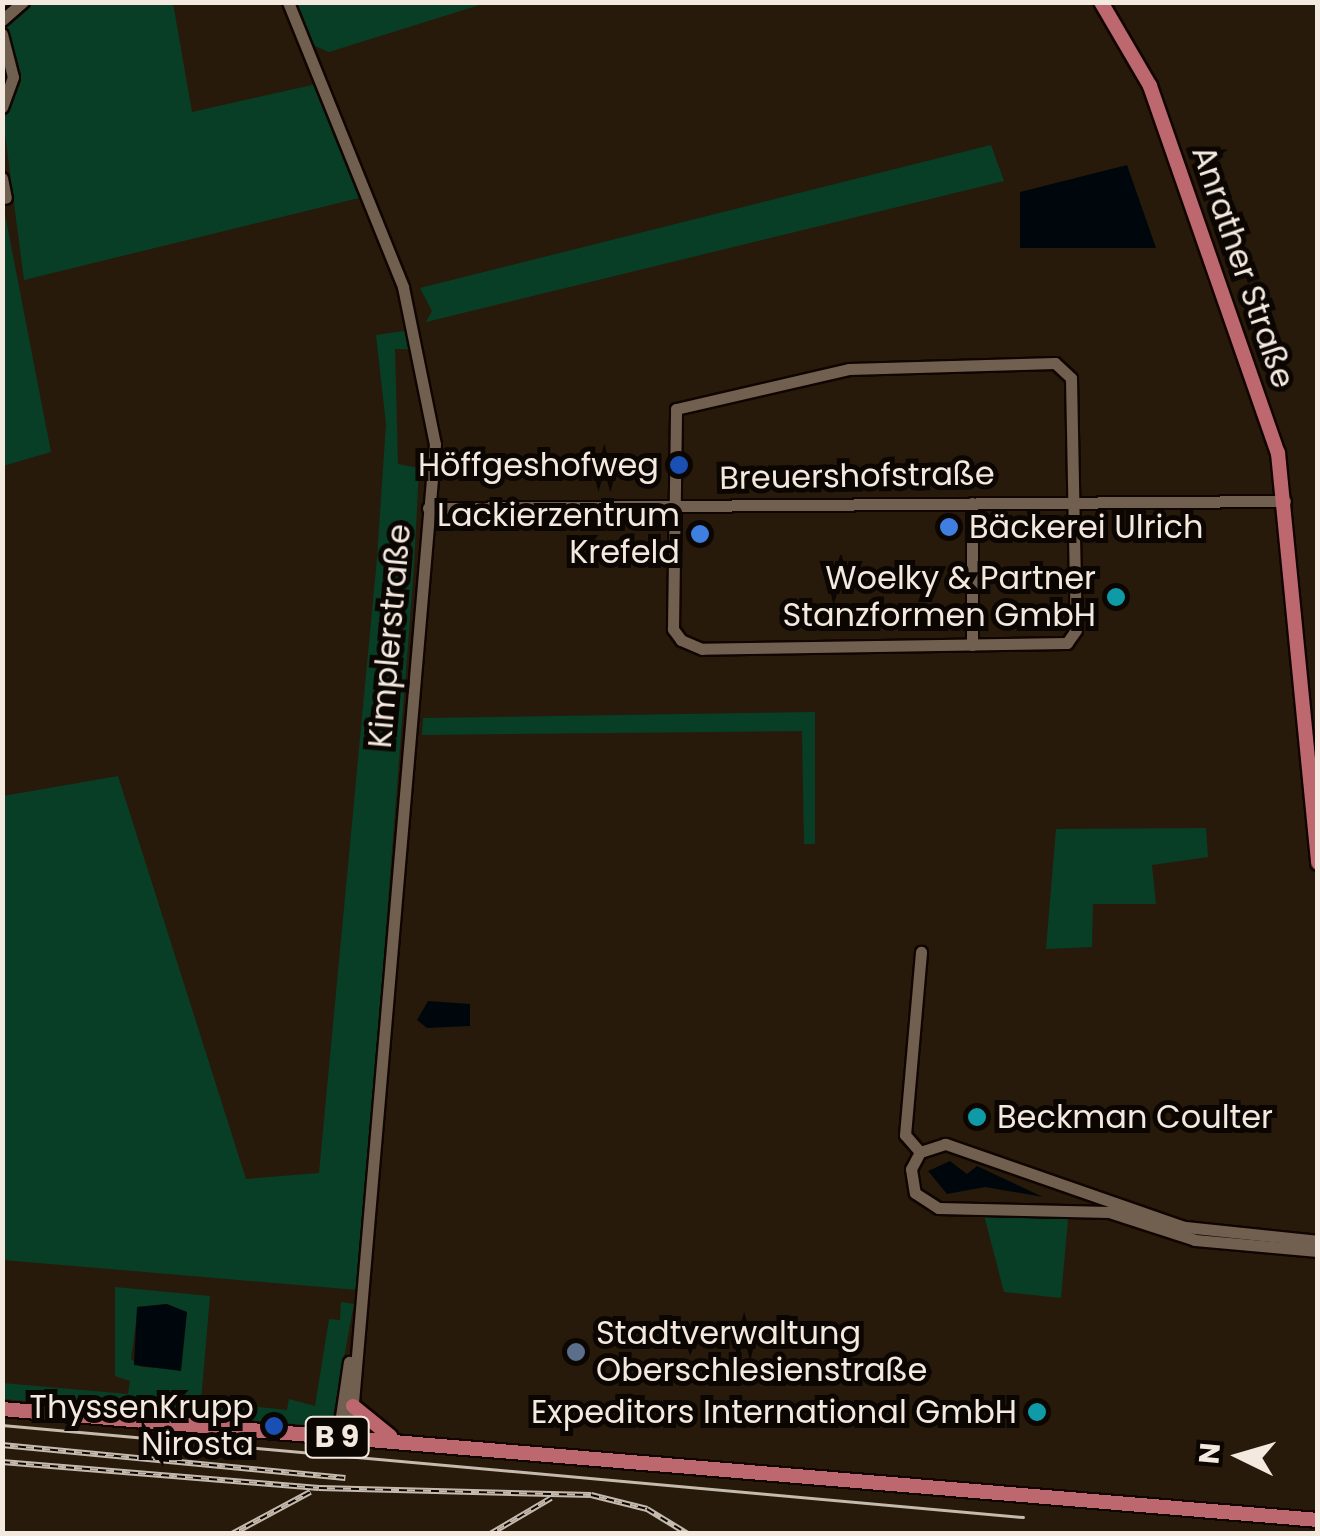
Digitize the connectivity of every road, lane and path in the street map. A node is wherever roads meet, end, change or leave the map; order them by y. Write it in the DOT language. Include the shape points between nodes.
graph roads {
  1 [pos="23,2"];
  2 [pos="288,2"];
  3 [pos="1101,2"];
  4 [pos="2,20"];
  5 [pos="2,34"];
  6 [pos="2,107"];
  7 [pos="2,178"];
  8 [pos="6,198"];
  9 [pos="1074,501"];
  10 [pos="1285,501"];
  11 [pos="972,503"];
  12 [pos="672,506"];
  13 [pos="428,508"];
  14 [pos="972,645"];
  15 [pos="1312,728"];
  16 [pos="1314,762"];
  17 [pos="1318,863"];
  18 [pos="921,952"];
  19 [pos="920,1152"];
  20 [pos="1195,1235"];
  21 [pos="1318,1240"];
  22 [pos="1318,1251"];
  23 [pos="362,1299"];
  24 [pos="353,1406"];
  25 [pos="2,1408"];
  26 [pos="344,1438"];
  27 [pos="409,1444"];
  28 [pos="1314,1518"];
  1 -- 4 [label="street"];
  2 -- 13 [label="street, Kimplerstraße" via="368,183 412,319 435,444"];
  3 -- 10 [label="main road, Anrather Straße" via="1150,86 1266,416"];
  5 -- 6 [label="street" via="13,77"];
  7 -- 8 [label="street"];
  9 -- 10 [label="street, Breuershofstraße"];
  9 -- 11 [label="street, Breuershofstraße"];
  9 -- 12 [label="street" via="1071,378 1054,363 914,364 849,369 676,409"];
  9 -- 14 [label="street" via="1076,630 1067,643"];
  10 -- 15 [label="main road, Anrather Straße"];
  11 -- 12 [label="street, Breuershofstraße"];
  11 -- 14 [label="street"];
  12 -- 13 [label="street, Breuershofstraße"];
  12 -- 14 [label="street" via="673,628 681,640 702,649"];
  13 -- 23 [label="street, Kimplerstraße"];
  15 -- 16 [label="main road, Anrather Straße"];
  16 -- 17 [label="main road, Anrather Straße"];
  18 -- 19 [label="street" via="905,1135"];
  19 -- 20 [label="street" via="960,1147"];
  19 -- 20 [label="street" via="910,1178 929,1206 1109,1212"];
  20 -- 21 [label="street"];
  20 -- 22 [label="street"];
  23 -- 24 [label="street, Kimplerstraße"];
  23 -- 26 [label="street, Kimplerstraße"];
  24 -- 26 [label="street, Kimplerstraße"];
  24 -- 27 [label="main road, B 9" via="370,1428"];
  25 -- 26 [label="main road, B 9"];
  26 -- 27 [label="main road, B 9"];
  27 -- 28 [label="main road, B 9"];
}
